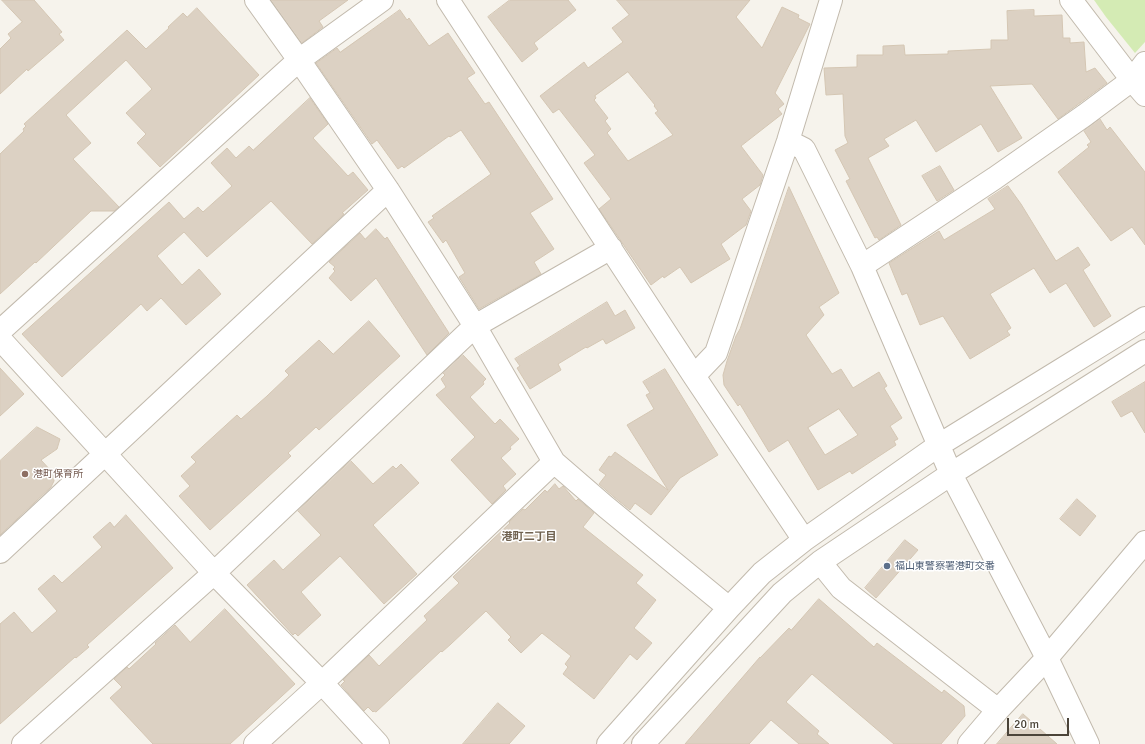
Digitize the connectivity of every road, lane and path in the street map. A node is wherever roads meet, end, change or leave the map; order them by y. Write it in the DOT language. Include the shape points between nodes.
graph roads {
  1 [pos="256,0"];
  2 [pos="382,0"];
  3 [pos="448,0"];
  4 [pos="831,0"];
  5 [pos="1071,0"];
  6 [pos="299,60"];
  7 [pos="1145,63"];
  8 [pos="1138,88"];
  9 [pos="788,141"];
  10 [pos="388,190"];
  11 [pos="611,248"];
  12 [pos="862,266"];
  13 [pos="1145,318"];
  14 [pos="475,326"];
  15 [pos="0,332"];
  16 [pos="0,339"];
  17 [pos="1145,351"];
  18 [pos="694,376"];
  19 [pos="939,444"];
  20 [pos="105,454"];
  21 [pos="554,462"];
  22 [pos="951,474"];
  23 [pos="804,540"];
  24 [pos="1145,542"];
  25 [pos="0,552"];
  26 [pos="820,562"];
  27 [pos="214,573"];
  28 [pos="729,608"];
  29 [pos="1046,658"];
  30 [pos="322,683"];
  31 [pos="998,710"];
  32 [pos="23,744"];
  33 [pos="255,744"];
  34 [pos="378,744"];
  35 [pos="608,744"];
  36 [pos="643,744"];
  37 [pos="969,744"];
  38 [pos="1088,744"];
  1 -- 6 [label="street"];
  2 -- 6 [label="street"];
  3 -- 11 [label="street"];
  4 -- 9 [label="street"];
  5 -- 8 [label="street"];
  6 -- 10 [label="street"];
  6 -- 15 [label="street"];
  7 -- 8 [label="street"];
  8 -- 12 [label="street" via="1085,115 996,178"];
  9 -- 12 [label="street" via="804,149"];
  9 -- 18 [label="street" via="716,353"];
  10 -- 14 [label="street"];
  10 -- 20 [label="street"];
  11 -- 14 [label="street"];
  11 -- 18 [label="street"];
  12 -- 19 [label="street"];
  13 -- 19 [label="street"];
  14 -- 21 [label="street"];
  14 -- 27 [label="street"];
  16 -- 20 [label="street"];
  17 -- 22 [label="street"];
  18 -- 23 [label="street"];
  19 -- 22 [label="street"];
  19 -- 23 [label="street"];
  20 -- 25 [label="street"];
  20 -- 27 [label="street"];
  21 -- 28 [label="street"];
  21 -- 30 [label="street"];
  22 -- 26 [label="street"];
  22 -- 29 [label="street"];
  23 -- 28 [label="street" via="762,572"];
  24 -- 29 [label="street"];
  26 -- 31 [label="street" via="841,588"];
  26 -- 36 [label="street" via="782,593"];
  27 -- 30 [label="street"];
  27 -- 32 [label="street"];
  28 -- 35 [label="street"];
  29 -- 31 [label="street"];
  29 -- 38 [label="street"];
  30 -- 33 [label="street"];
  30 -- 34 [label="street"];
  31 -- 37 [label="street"];
}
